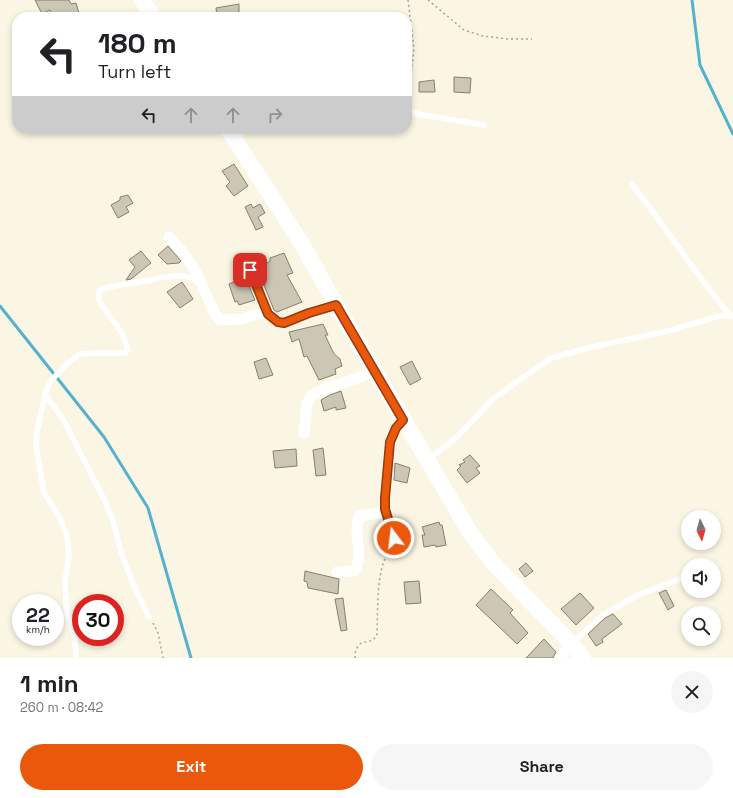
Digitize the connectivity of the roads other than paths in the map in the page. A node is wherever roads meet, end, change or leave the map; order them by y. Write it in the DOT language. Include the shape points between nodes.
graph roads {
  1 [pos="142,0"];
  2 [pos="150,12"];
  3 [pos="412,112"];
  4 [pos="484,125"];
  5 [pos="238,134"];
  6 [pos="632,185"];
  7 [pos="169,237"];
  8 [pos="250,270"];
  9 [pos="201,285"];
  10 [pos="336,305"];
  11 [pos="268,314"];
  12 [pos="732,316"];
  13 [pos="374,370"];
  14 [pos="45,394"];
  15 [pos="403,420"];
  16 [pos="304,433"];
  17 [pos="427,460"];
  18 [pos="385,509"];
  19 [pos="395,547"];
  20 [pos="337,572"];
  21 [pos="681,578"];
  22 [pos="151,619"];
  23 [pos="571,644"];
  24 [pos="76,658"];
  25 [pos="560,658"];
  26 [pos="583,658"];
  1 -- 2 [label="street"];
  3 -- 4 [label="lane"];
  5 -- 10 [label="street"];
  6 -- 12 [label="lane" via="714,296"];
  7 -- 9 [label="street" via="195,270"];
  8 -- 11 [label="street"];
  9 -- 11 [label="street" via="220,320"];
  9 -- 14 [label="lane" via="192,278 172,276 99,291 99,300 122,333 128,350 125,353 80,354 57,374"];
  10 -- 11 [label="street" via="284,323 278,322"];
  10 -- 13 [label="street"];
  12 -- 17 [label="lane" via="719,316 668,331 551,358 494,398 457,437"];
  13 -- 15 [label="street"];
  13 -- 16 [label="street" via="311,396 307,404"];
  14 -- 22 [label="lane" via="64,421 104,499 133,584"];
  14 -- 24 [label="lane" via="36,447 44,493 60,516 67,536 69,556 65,580 66,603"];
  15 -- 17 [label="street"];
  15 -- 18 [label="street" via="390,442"];
  17 -- 23 [label="street" via="471,534 492,563"];
  18 -- 19 [label="street"];
  18 -- 20 [label="street" via="380,513 358,516 358,564 355,571"];
  21 -- 23 [label="lane" via="640,594 604,614"];
  23 -- 25 [label="street"];
  23 -- 26 [label="street"];
}
